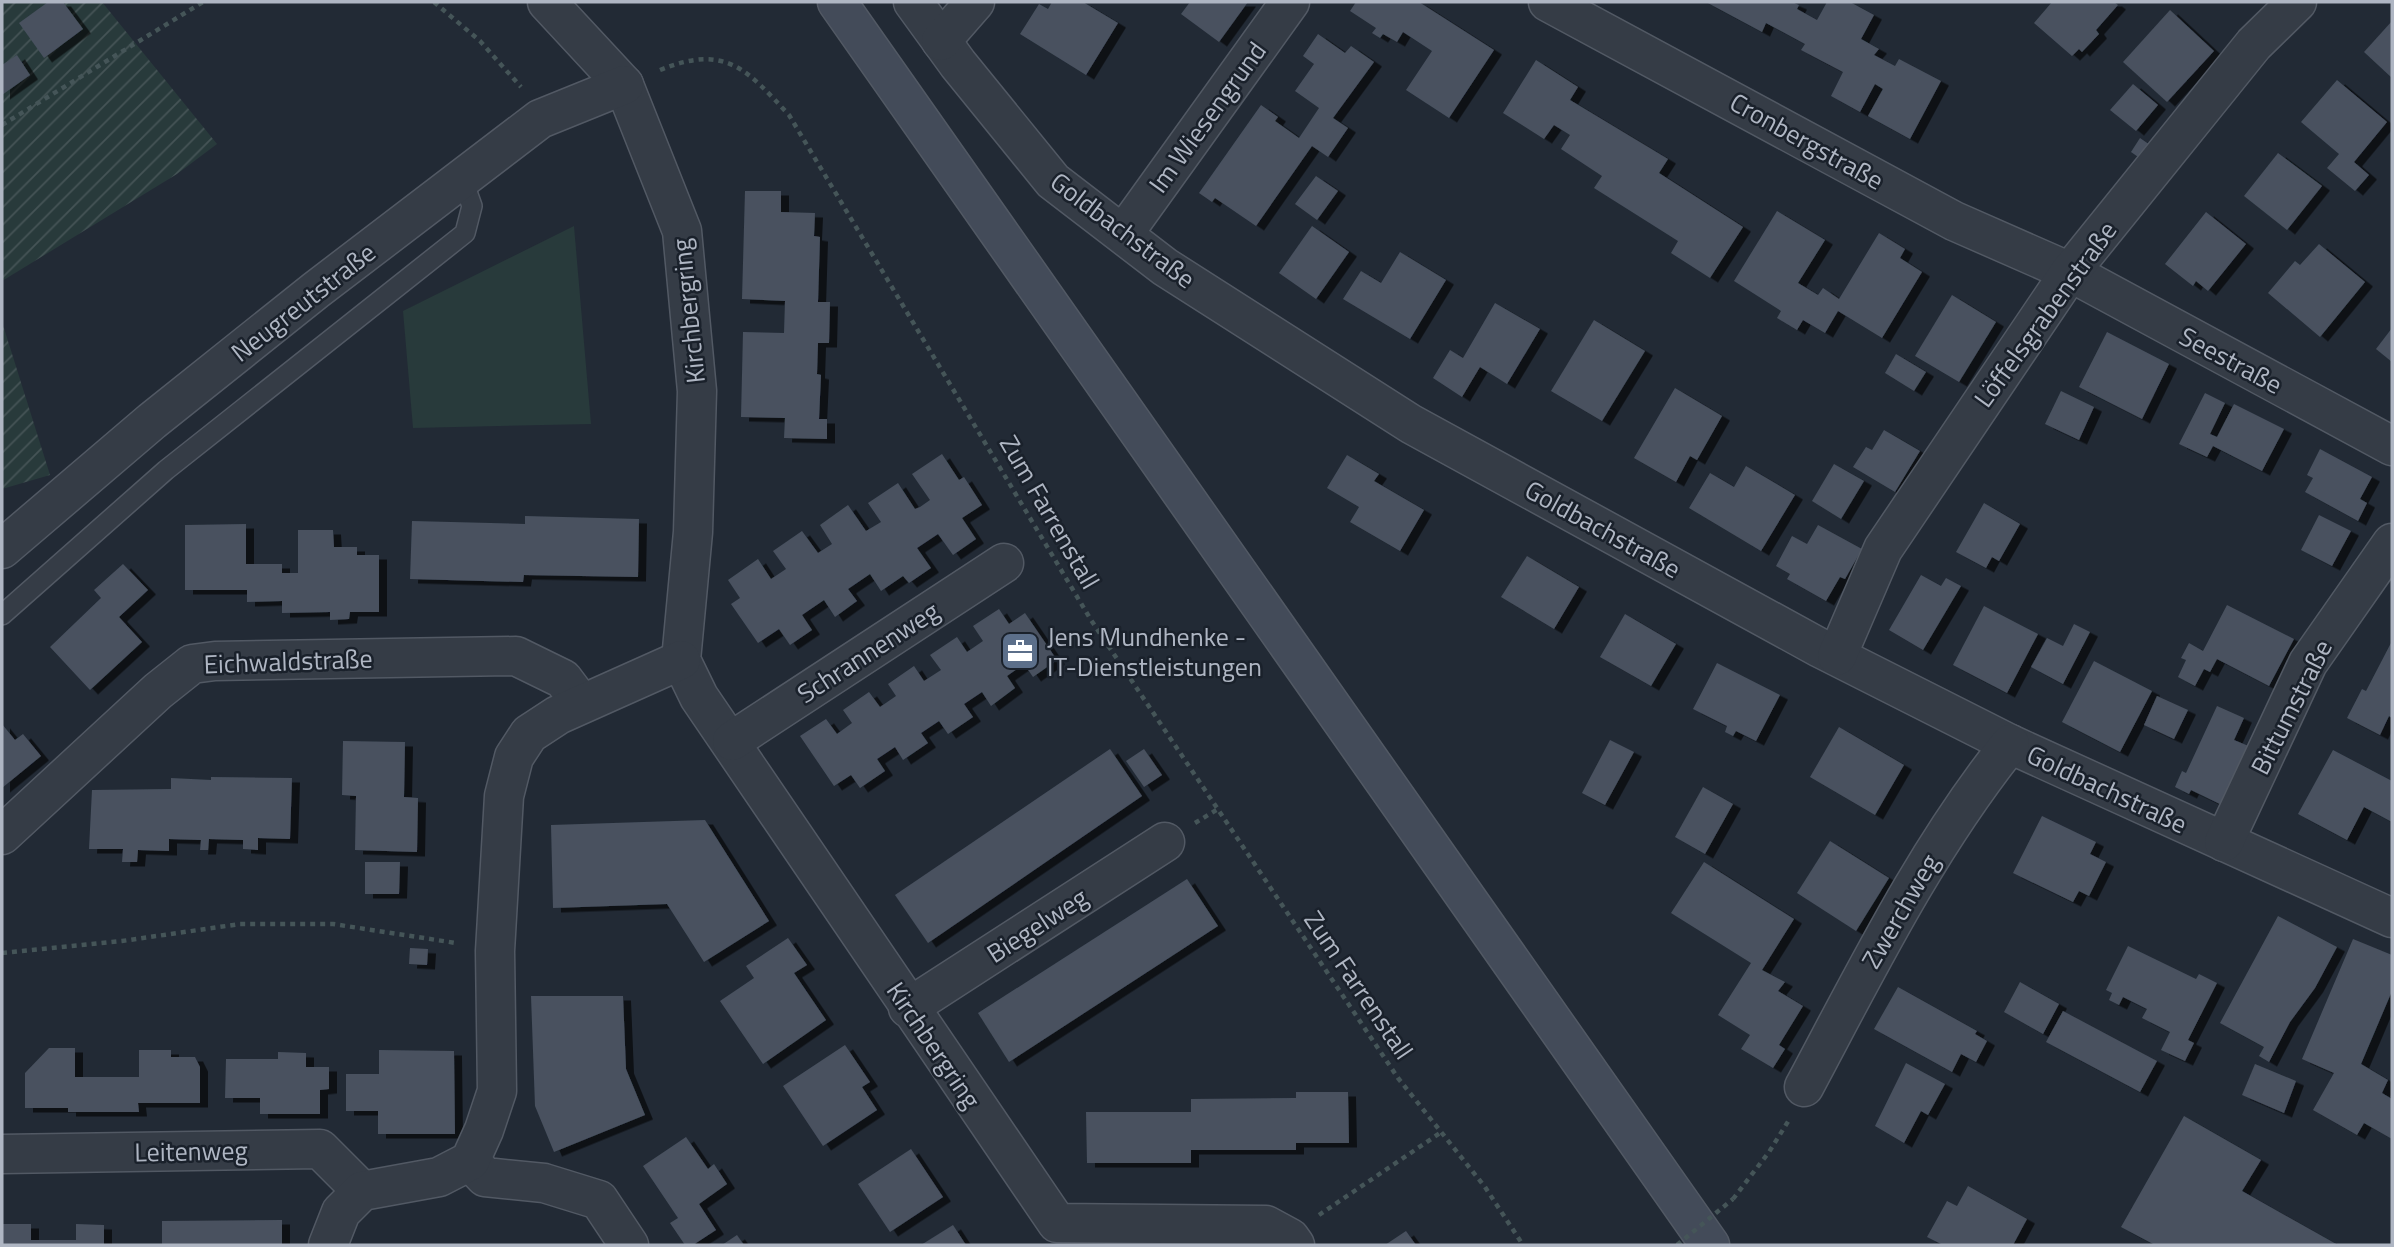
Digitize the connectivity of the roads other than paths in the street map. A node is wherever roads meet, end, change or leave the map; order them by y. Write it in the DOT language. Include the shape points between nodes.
graph roads {
  1 [pos="547,2"];
  2 [pos="836,2"];
  3 [pos="914,2"];
  4 [pos="975,2"];
  5 [pos="1290,2"];
  6 [pos="1548,2"];
  7 [pos="2281,7"];
  8 [pos="941,41"];
  9 [pos="624,85"];
  10 [pos="462,178"];
  11 [pos="1124,233"];
  12 [pos="2070,272"];
  13 [pos="2392,446"];
  14 [pos="2392,543"];
  15 [pos="2,549"];
  16 [pos="1004,563"];
  17 [pos="2,615"];
  18 [pos="1838,656"];
  19 [pos="681,660"];
  20 [pos="581,703"];
  21 [pos="732,741"];
  22 [pos="2010,744"];
  23 [pos="2,835"];
  24 [pos="1165,842"];
  25 [pos="2224,842"];
  26 [pos="2392,918"];
  27 [pos="908,1008"];
  28 [pos="1804,1087"];
  29 [pos="2,1154"];
  30 [pos="470,1161"];
  31 [pos="362,1191"];
  32 [pos="1293,1242"];
  33 [pos="328,1245"];
  34 [pos="629,1245"];
  35 [pos="1710,1245"];
  1 -- 9 [label="street, Kirchbergring"];
  2 -- 35 [label="main road"];
  3 -- 8 [label="street, Goldbachstraße"];
  4 -- 8 [label="street"];
  5 -- 11 [label="street, Im Wiesengrund"];
  6 -- 12 [label="street, Cronbergstraße" via="1954,220"];
  7 -- 12 [label="street, Löffelsgrabenstraße"];
  8 -- 11 [label="street, Goldbachstraße" via="1053,181"];
  9 -- 10 [label="street, Neugreutstraße" via="547,117"];
  9 -- 19 [label="street, Kirchbergring" via="682,231 697,391 694,532"];
  10 -- 15 [label="street, Neugreutstraße" via="162,413"];
  10 -- 17 [label="lane" via="472,206 465,233 166,470"];
  11 -- 18 [label="street, Goldbachstraße" via="1165,267 1411,424"];
  12 -- 13 [label="street, Seestraße"];
  12 -- 18 [label="street, Löffelsgrabenstraße" via="1883,549"];
  14 -- 25 [label="street, Bittumstraße" via="2308,663"];
  16 -- 21 [label="street, Schrannenweg"];
  18 -- 22 [label="street, Goldbachstraße"];
  19 -- 20 [label="street"];
  19 -- 21 [label="street, Kirchbergring" via="699,697"];
  20 -- 23 [label="street, Eichwaldstraße" via="563,679 516,656 192,664"];
  20 -- 30 [label="street" via="529,734 514,757 504,796 495,951 496,1091"];
  21 -- 27 [label="street, Kirchbergring"];
  22 -- 25 [label="street, Goldbachstraße"];
  22 -- 28 [label="street, Zwerchweg" via="1968,797 1886,933"];
  24 -- 27 [label="street, Biegelweg"];
  25 -- 26 [label="street, Goldbachstraße"];
  27 -- 32 [label="street, Kirchbergring" via="1057,1223 1266,1225"];
  29 -- 31 [label="street, Leitenweg" via="320,1149"];
  30 -- 31 [label="street" via="439,1178"];
  30 -- 34 [label="street" via="485,1177 544,1183 600,1200"];
  31 -- 33 [label="street" via="341,1212"];
}
